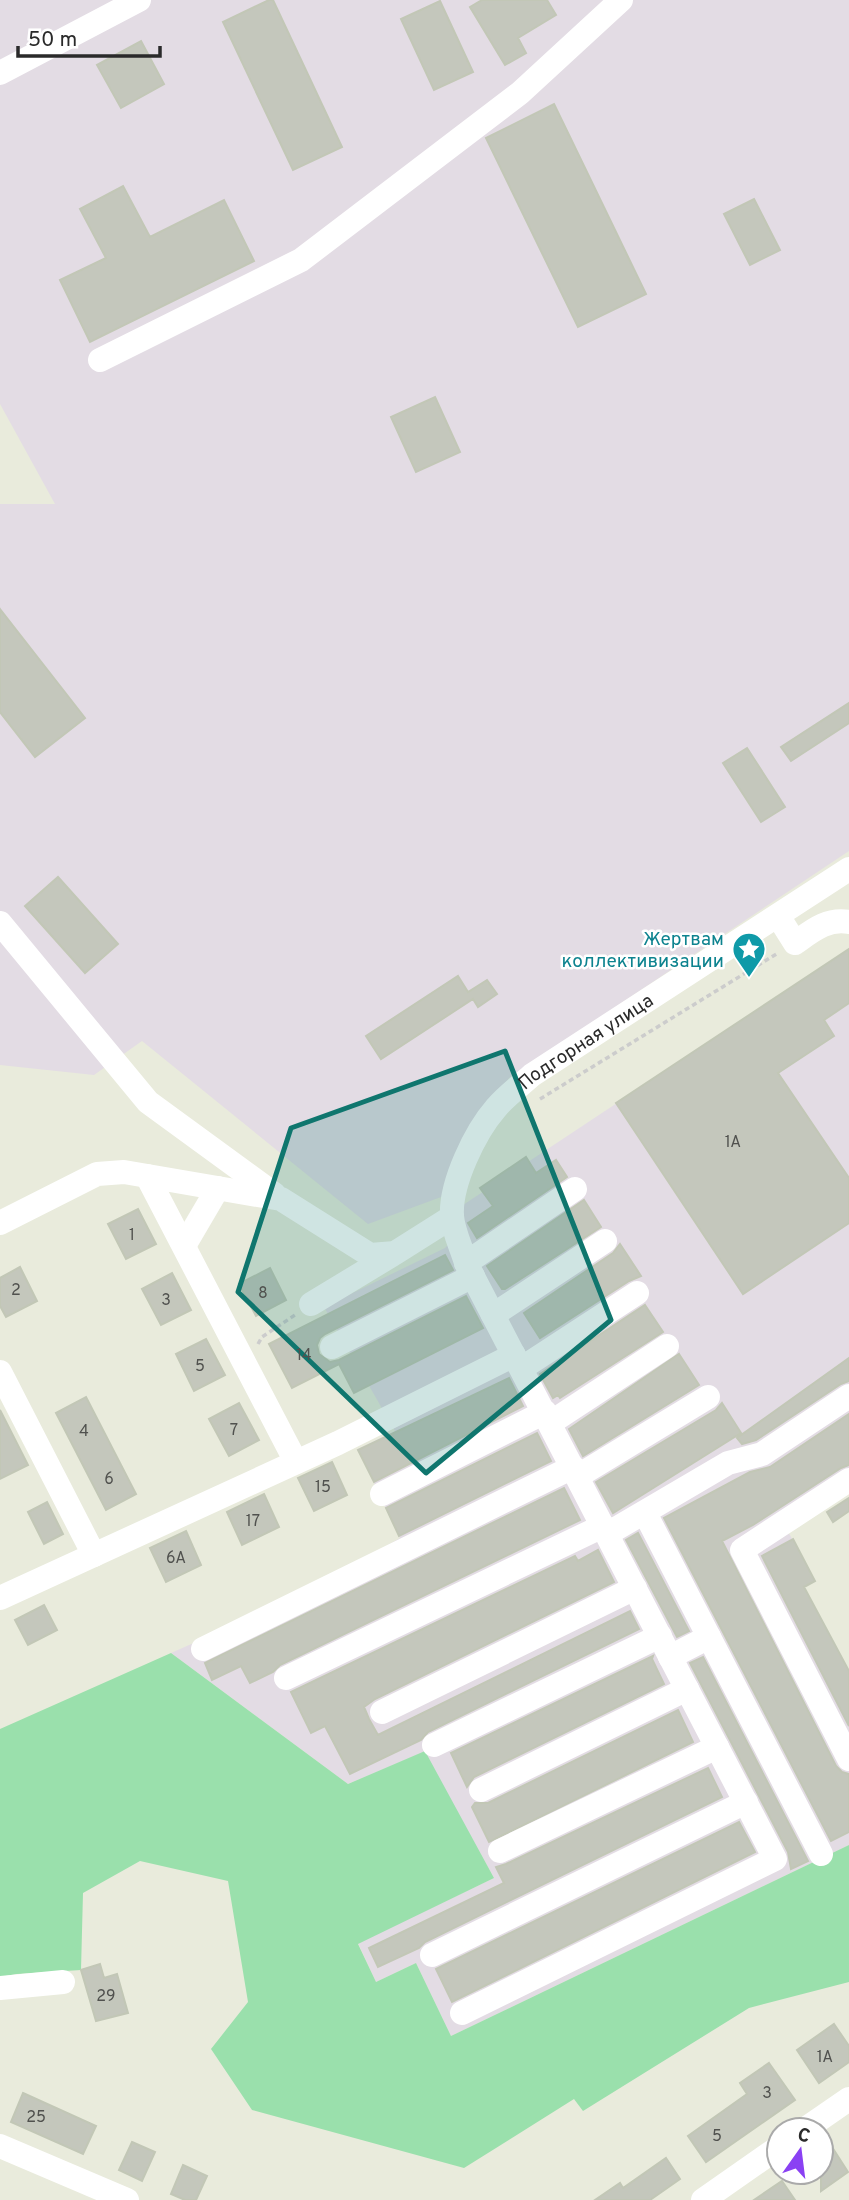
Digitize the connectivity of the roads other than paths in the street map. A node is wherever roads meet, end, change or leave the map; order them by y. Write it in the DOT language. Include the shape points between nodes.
graph roads {
  1 [pos="139,0"];
  2 [pos="621,0"];
  3 [pos="0,73"];
  4 [pos="100,360"];
  5 [pos="849,869"];
  6 [pos="778,916"];
  7 [pos="849,922"];
  8 [pos="1,927"];
  9 [pos="147,1176"];
  10 [pos="218,1188"];
  11 [pos="575,1189"];
  12 [pos="281,1199"];
  13 [pos="452,1217"];
  14 [pos="0,1223"];
  15 [pos="605,1241"];
  16 [pos="184,1247"];
  17 [pos="395,1252"];
  18 [pos="470,1269"];
  19 [pos="638,1293"];
  20 [pos="312,1304"];
  21 [pos="493,1315"];
  22 [pos="667,1346"];
  23 [pos="332,1347"];
  24 [pos="518,1362"];
  25 [pos="0,1372"];
  26 [pos="849,1396"];
  27 [pos="708,1397"];
  28 [pos="547,1418"];
  29 [pos="296,1462"];
  30 [pos="575,1472"];
  31 [pos="849,1480"];
  32 [pos="382,1494"];
  33 [pos="645,1513"];
  34 [pos="605,1530"];
  35 [pos="93,1555"];
  36 [pos="635,1588"];
  37 [pos="0,1598"];
  38 [pos="709,1637"];
  39 [pos="665,1646"];
  40 [pos="204,1649"];
  41 [pos="286,1678"];
  42 [pos="687,1689"];
  43 [pos="382,1712"];
  44 [pos="433,1745"];
  45 [pos="717,1747"];
  46 [pos="849,1759"];
  47 [pos="481,1790"];
  48 [pos="746,1802"];
  49 [pos="500,1851"];
  50 [pos="821,1854"];
  51 [pos="432,1955"];
  52 [pos="63,1983"];
  53 [pos="0,1988"];
  54 [pos="462,2013"];
  55 [pos="0,2146"];
  56 [pos="765,2157"];
  57 [pos="127,2200"];
  58 [pos="703,2200"];
  1 -- 3 [label="street"];
  2 -- 4 [label="street" via="520,93 301,260"];
  5 -- 6 [label="street, Подгорная улица"];
  6 -- 7 [label="street" via="795,943 824,924"];
  6 -- 13 [label="street, Подгорная улица" via="510,1093 475,1141 456,1183"];
  8 -- 12 [label="street" via="148,1102"];
  9 -- 10 [label="street"];
  9 -- 14 [label="street" via="97,1174"];
  9 -- 16 [label="street"];
  10 -- 12 [label="street"];
  10 -- 16 [label="street"];
  11 -- 18 [label="street"];
  12 -- 17 [label="street" via="370,1255"];
  13 -- 17 [label="street"];
  13 -- 18 [label="street"];
  15 -- 21 [label="street"];
  16 -- 29 [label="street"];
  17 -- 20 [label="street"];
  18 -- 21 [label="street"];
  18 -- 23 [label="street"];
  19 -- 24 [label="street"];
  21 -- 24 [label="street"];
  22 -- 28 [label="street"];
  24 -- 28 [label="street"];
  24 -- 29 [label="street"];
  25 -- 35 [label="street"];
  26 -- 33 [label="street" via="762,1454 728,1463"];
  27 -- 30 [label="street"];
  28 -- 30 [label="street"];
  28 -- 32 [label="street"];
  29 -- 35 [label="street"];
  30 -- 34 [label="street"];
  30 -- 40 [label="street"];
  31 -- 46 [label="street" via="742,1550"];
  33 -- 34 [label="street"];
  33 -- 38 [label="street"];
  34 -- 36 [label="street"];
  34 -- 41 [label="street"];
  35 -- 37 [label="street"];
  36 -- 39 [label="street"];
  36 -- 43 [label="street"];
  38 -- 39 [label="street"];
  38 -- 50 [label="street"];
  39 -- 42 [label="street"];
  39 -- 44 [label="street"];
  42 -- 45 [label="street"];
  42 -- 47 [label="street"];
  45 -- 48 [label="street"];
  45 -- 49 [label="street"];
  48 -- 51 [label="street"];
  48 -- 54 [label="street" via="775,1859"];
  52 -- 53 [label="street"];
  55 -- 57 [label="street"];
  56 -- 58 [label="street"];
}
